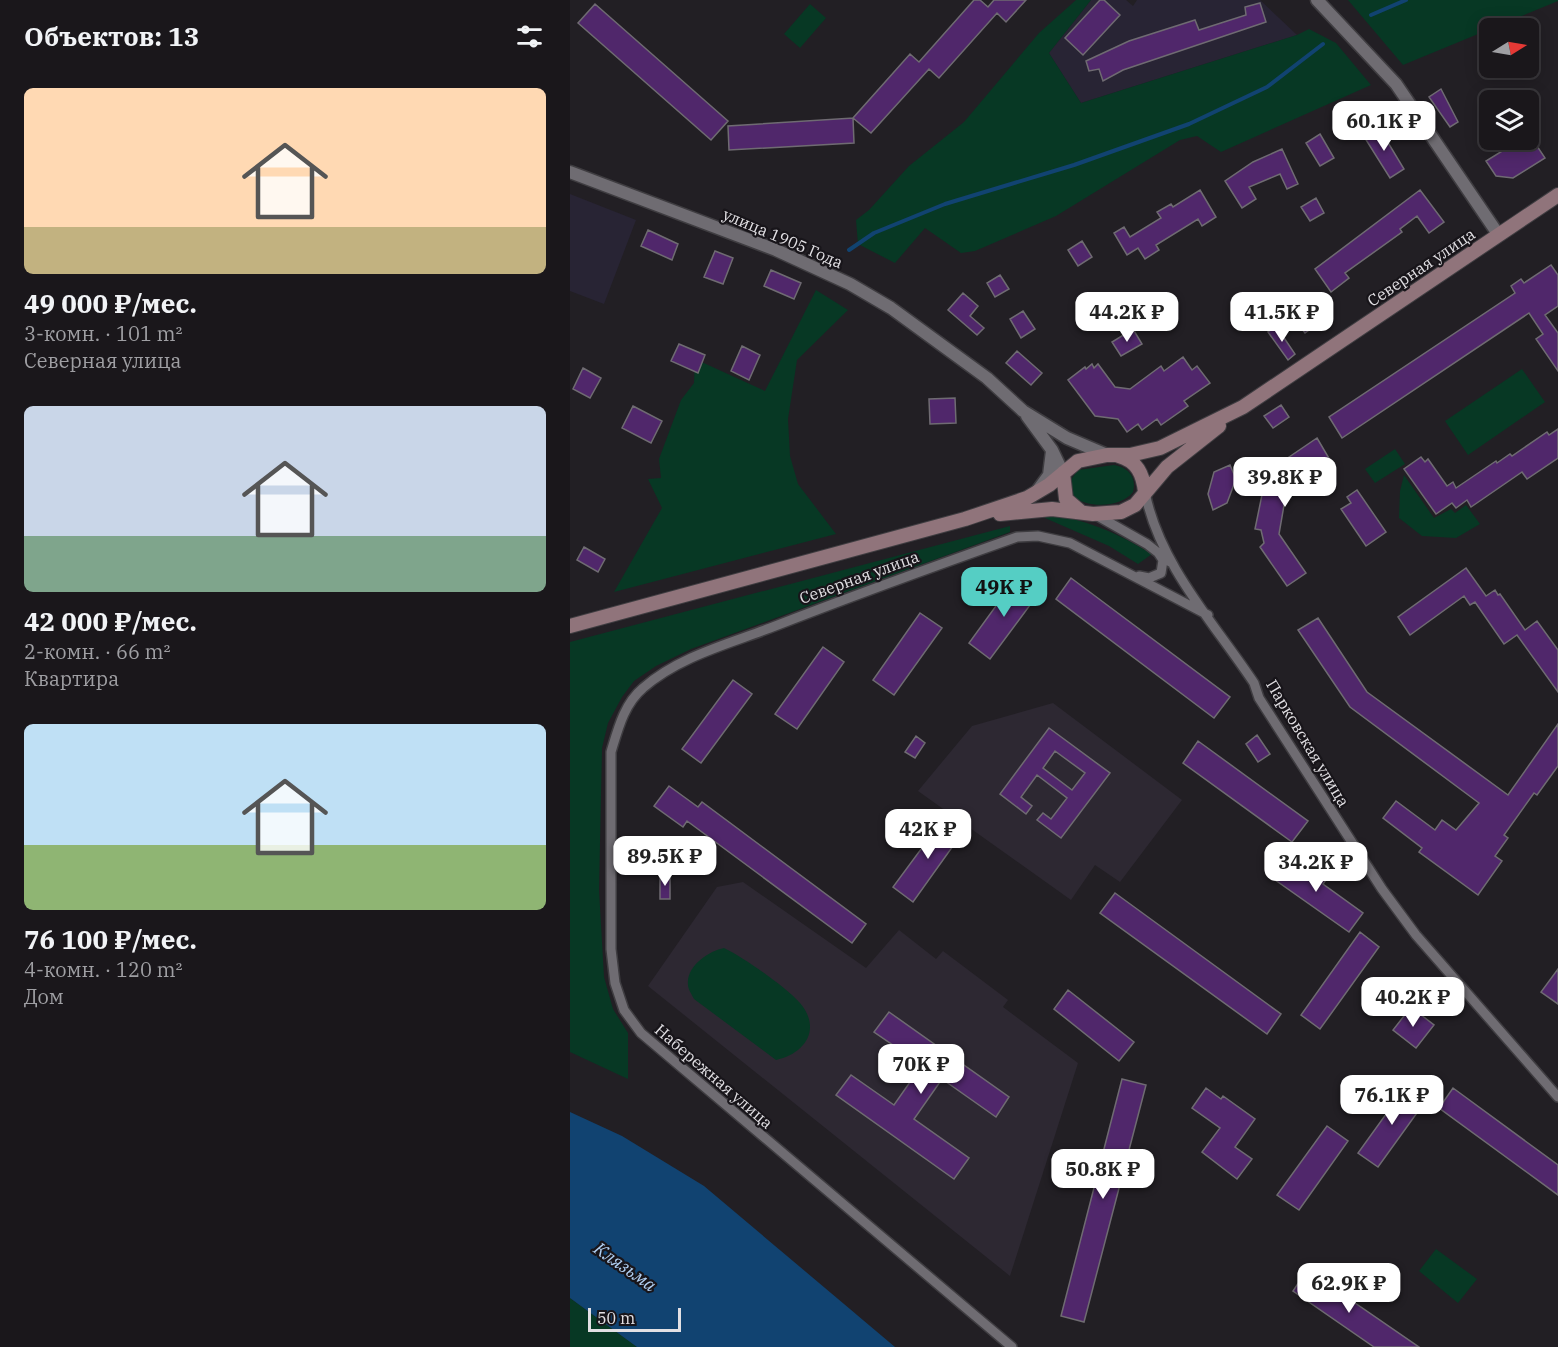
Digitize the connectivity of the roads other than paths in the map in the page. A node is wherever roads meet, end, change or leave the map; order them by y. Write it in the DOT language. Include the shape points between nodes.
graph roads {
  1 [pos="1317,0"];
  2 [pos="570,172"];
  3 [pos="1558,195"];
  4 [pos="1498,234"];
  5 [pos="1243,406"];
  6 [pos="1023,411"];
  7 [pos="1052,450"];
  8 [pos="1112,455"];
  9 [pos="1063,473"];
  10 [pos="1036,492"];
  11 [pos="1145,492"];
  12 [pos="1089,514"];
  13 [pos="965,519"];
  14 [pos="1158,553"];
  15 [pos="1174,566"];
  16 [pos="1131,575"];
  17 [pos="1208,615"];
  18 [pos="570,626"];
  19 [pos="619,723"];
  20 [pos="1558,1097"];
  21 [pos="1012,1347"];
  1 -- 4 [label="street" via="1396,84"];
  2 -- 6 [label="street, улица 1905 Года" via="776,250 850,284 891,308 987,378"];
  3 -- 4 [label="main road, Северная улица"];
  4 -- 5 [label="main road, Северная улица"];
  5 -- 8 [label="main road, Северная улица" via="1160,448"];
  5 -- 11 [label="main road, Северная улица" via="1167,467"];
  6 -- 7 [label="street, улица 1905 Года"];
  6 -- 8 [label="street, улица 1905 Года" via="1073,441"];
  7 -- 9 [label="street, улица 1905 Года"];
  7 -- 10 [label="street" via="1049,475"];
  8 -- 9 [label="main road, Северная улица" via="1078,461"];
  8 -- 11 [label="main road" via="1128,459 1139,470"];
  9 -- 10 [label="main road, Северная улица"];
  9 -- 12 [label="main road" via="1066,499 1076,510"];
  10 -- 13 [label="main road, Северная улица"];
  11 -- 12 [label="main road, Северная улица" via="1130,508"];
  11 -- 15 [label="street, Парковская улица" via="1154,524"];
  12 -- 13 [label="main road, Северная улица" via="1037,510"];
  12 -- 14 [label="street, Парковская улица"];
  13 -- 18 [label="main road, Северная улица"];
  14 -- 15 [label="street, Парковская улица"];
  14 -- 16 [label="street" via="1162,567 1157,576"];
  15 -- 17 [label="street, Парковская улица"];
  16 -- 17 [label="street, Северная улица"];
  16 -- 19 [label="street, Северная улица" via="1070,543 1017,537 680,663 642,688"];
  17 -- 20 [label="street, Парковская улица" via="1382,889 1438,964"];
  19 -- 21 [label="street, Набережная улица" via="611,752 610,898 615,983 624,1010 641,1033"];
}
